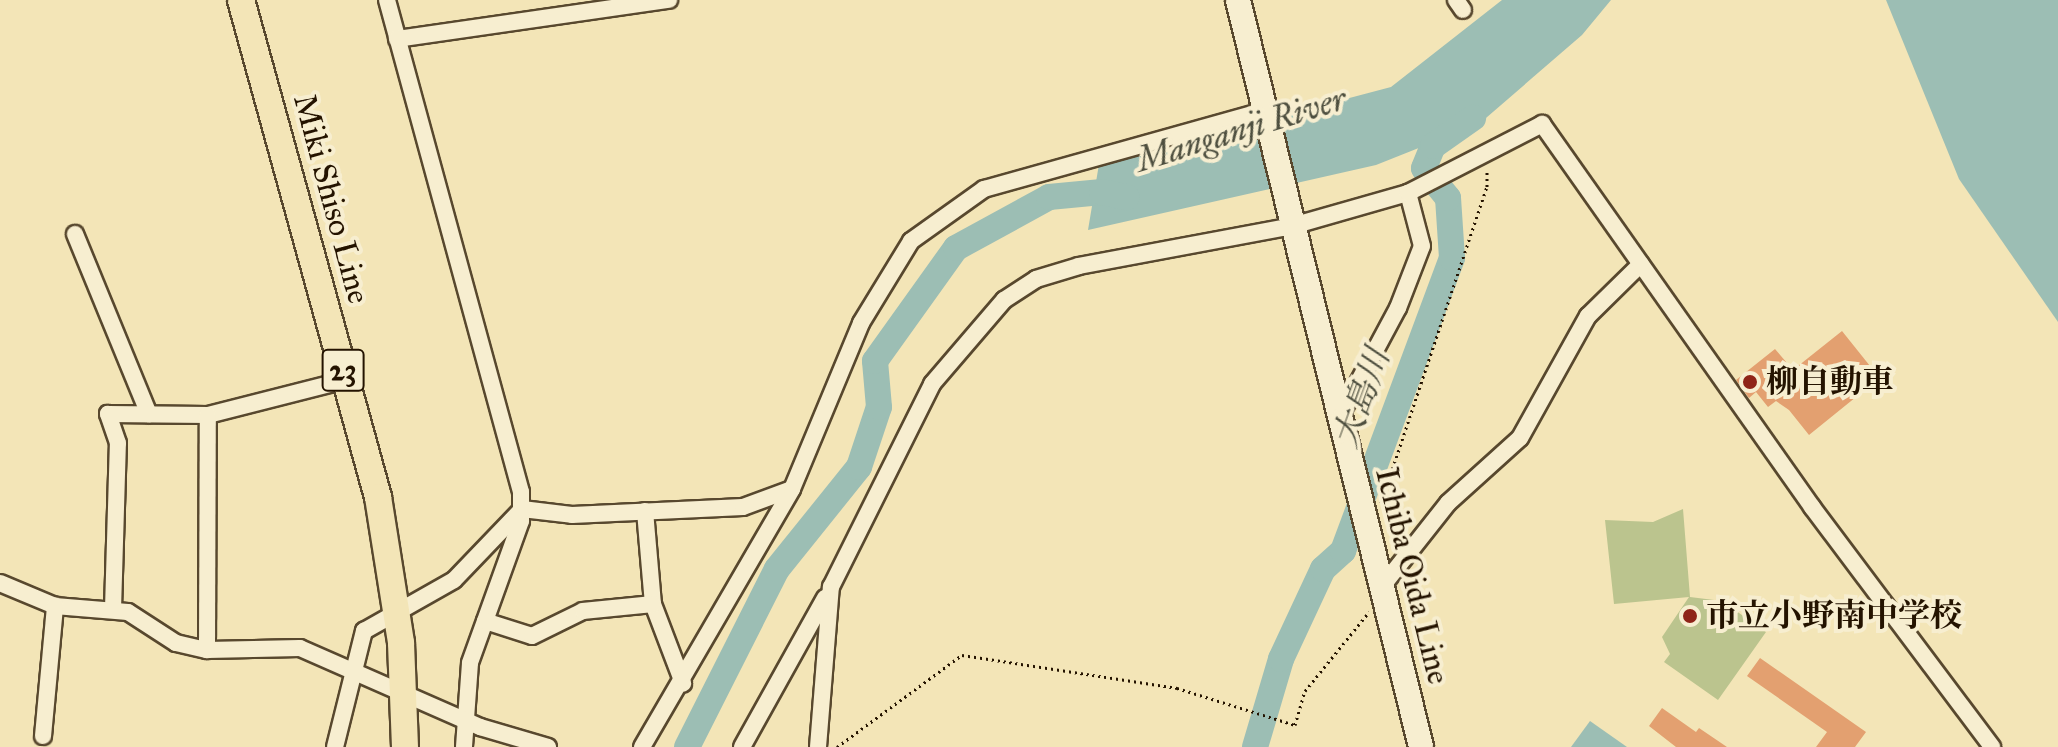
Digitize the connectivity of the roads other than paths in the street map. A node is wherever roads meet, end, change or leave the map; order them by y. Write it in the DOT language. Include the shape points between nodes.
graph roads {
  1 [pos="241,0"];
  2 [pos="387,0"];
  3 [pos="669,0"];
  4 [pos="1238,0"];
  5 [pos="397,39"];
  6 [pos="1268,117"];
  7 [pos="1408,193"];
  8 [pos="1290,221"];
  9 [pos="75,234"];
  10 [pos="1641,264"];
  11 [pos="345,380"];
  12 [pos="149,414"];
  13 [pos="208,415"];
  14 [pos="1339,419"];
  15 [pos="792,489"];
  16 [pos="522,509"];
  17 [pos="645,511"];
  18 [pos="0,583"];
  19 [pos="1384,584"];
  20 [pos="831,587"];
  21 [pos="653,604"];
  22 [pos="55,606"];
  23 [pos="113,609"];
  24 [pos="397,611"];
  25 [pos="485,621"];
  26 [pos="207,650"];
  27 [pos="351,665"];
  28 [pos="683,683"];
  29 [pos="405,691"];
  30 [pos="466,717"];
  31 [pos="43,736"];
  32 [pos="335,747"];
  33 [pos="405,747"];
  34 [pos="464,747"];
  35 [pos="548,747"];
  36 [pos="642,747"];
  37 [pos="742,747"];
  38 [pos="818,747"];
  39 [pos="1421,747"];
  40 [pos="1992,747"];
  1 -- 11 [label="main road, Miki Shiso Line / 23"];
  2 -- 5 [label="street"];
  3 -- 5 [label="street"];
  4 -- 6 [label="main road, Ichiba Oida Line"];
  5 -- 16 [label="street"];
  6 -- 8 [label="main road, Ichiba Oida Line"];
  6 -- 15 [label="street" via="984,189 932,221 911,241 861,323"];
  7 -- 8 [label="street"];
  7 -- 10 [label="street" via="1542,124"];
  7 -- 14 [label="street" via="1422,246 1398,308"];
  8 -- 14 [label="main road, Ichiba Oida Line"];
  8 -- 20 [label="street" via="1079,266 1036,279 1004,300 932,384"];
  9 -- 12 [label="street"];
  10 -- 19 [label="street" via="1588,316 1520,438 1448,503"];
  10 -- 40 [label="street" via="1812,507"];
  11 -- 13 [label="street"];
  11 -- 24 [label="main road, Miki Shiso Line / 23" via="378,497"];
  12 -- 13 [label="street"];
  12 -- 23 [label="street" via="108,414 118,443"];
  13 -- 26 [label="street"];
  14 -- 19 [label="main road, Ichiba Oida Line"];
  15 -- 17 [label="street" via="743,507"];
  15 -- 28 [label="street"];
  16 -- 17 [label="street" via="572,515"];
  16 -- 24 [label="street" via="509,517 480,560"];
  16 -- 25 [label="street"];
  17 -- 21 [label="street"];
  18 -- 22 [label="street"];
  19 -- 39 [label="main road, Ichiba Oida Line"];
  20 -- 37 [label="street"];
  20 -- 38 [label="street"];
  21 -- 25 [label="street" via="583,611 532,636"];
  21 -- 28 [label="street"];
  22 -- 23 [label="street"];
  22 -- 31 [label="street"];
  23 -- 26 [label="street" via="176,643"];
  24 -- 27 [label="street" via="364,631"];
  24 -- 29 [label="main road, Miki Shiso Line / 23"];
  25 -- 30 [label="street" via="470,663"];
  26 -- 27 [label="street" via="300,648"];
  27 -- 29 [label="street"];
  27 -- 32 [label="street"];
  28 -- 36 [label="street"];
  29 -- 30 [label="street"];
  29 -- 33 [label="main road, Miki Shiso Line / 23"];
  30 -- 34 [label="street"];
  30 -- 35 [label="street" via="480,727"];
}
